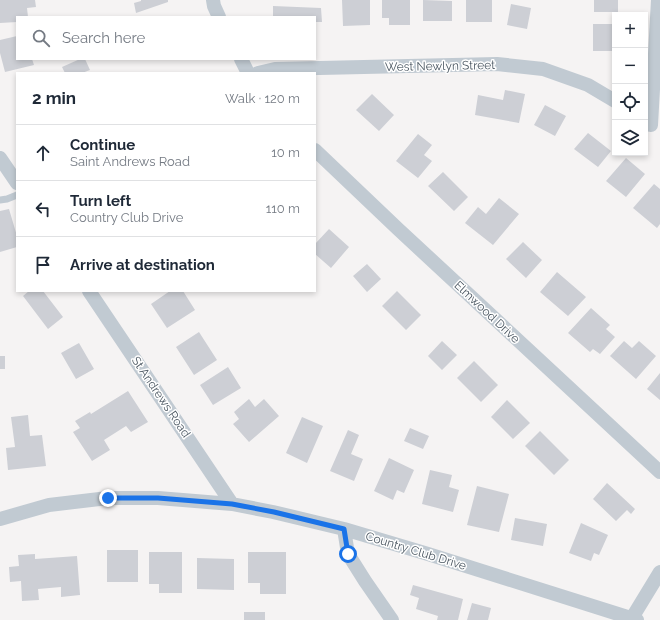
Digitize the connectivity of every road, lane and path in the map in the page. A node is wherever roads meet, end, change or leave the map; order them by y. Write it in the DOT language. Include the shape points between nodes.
graph roads {
  1 [pos="213,0"];
  2 [pos="658,0"];
  3 [pos="219,16"];
  4 [pos="242,60"];
  5 [pos="248,72"];
  6 [pos="262,72"];
  7 [pos="612,99"];
  8 [pos="652,127"];
  9 [pos="316,151"];
  10 [pos="0,158"];
  11 [pos="16,182"];
  12 [pos="16,195"];
  13 [pos="0,200"];
  14 [pos="90,292"];
  15 [pos="660,472"];
  16 [pos="232,504"];
  17 [pos="0,519"];
  18 [pos="344,529"];
  19 [pos="660,572"];
  20 [pos="635,619"];
  21 [pos="392,620"];
  1 -- 3 [label="street"];
  2 -- 8 [label="street"];
  4 -- 5 [label="street"];
  6 -- 7 [label="street, West Newlyn Street" via="275,69 497,64 543,69 588,85"];
  9 -- 15 [label="street, Elmwood Drive"];
  10 -- 11 [label="street"];
  12 -- 13 [label="lane"];
  14 -- 16 [label="street, St Andrews Road"];
  16 -- 17 [label="street, Country Club Drive" via="158,498 108,498 49,505"];
  16 -- 18 [label="street, Country Club Drive"];
  18 -- 20 [label="street, Country Club Drive"];
  18 -- 21 [label="street" via="348,554"];
  19 -- 20 [label="street"];
}
